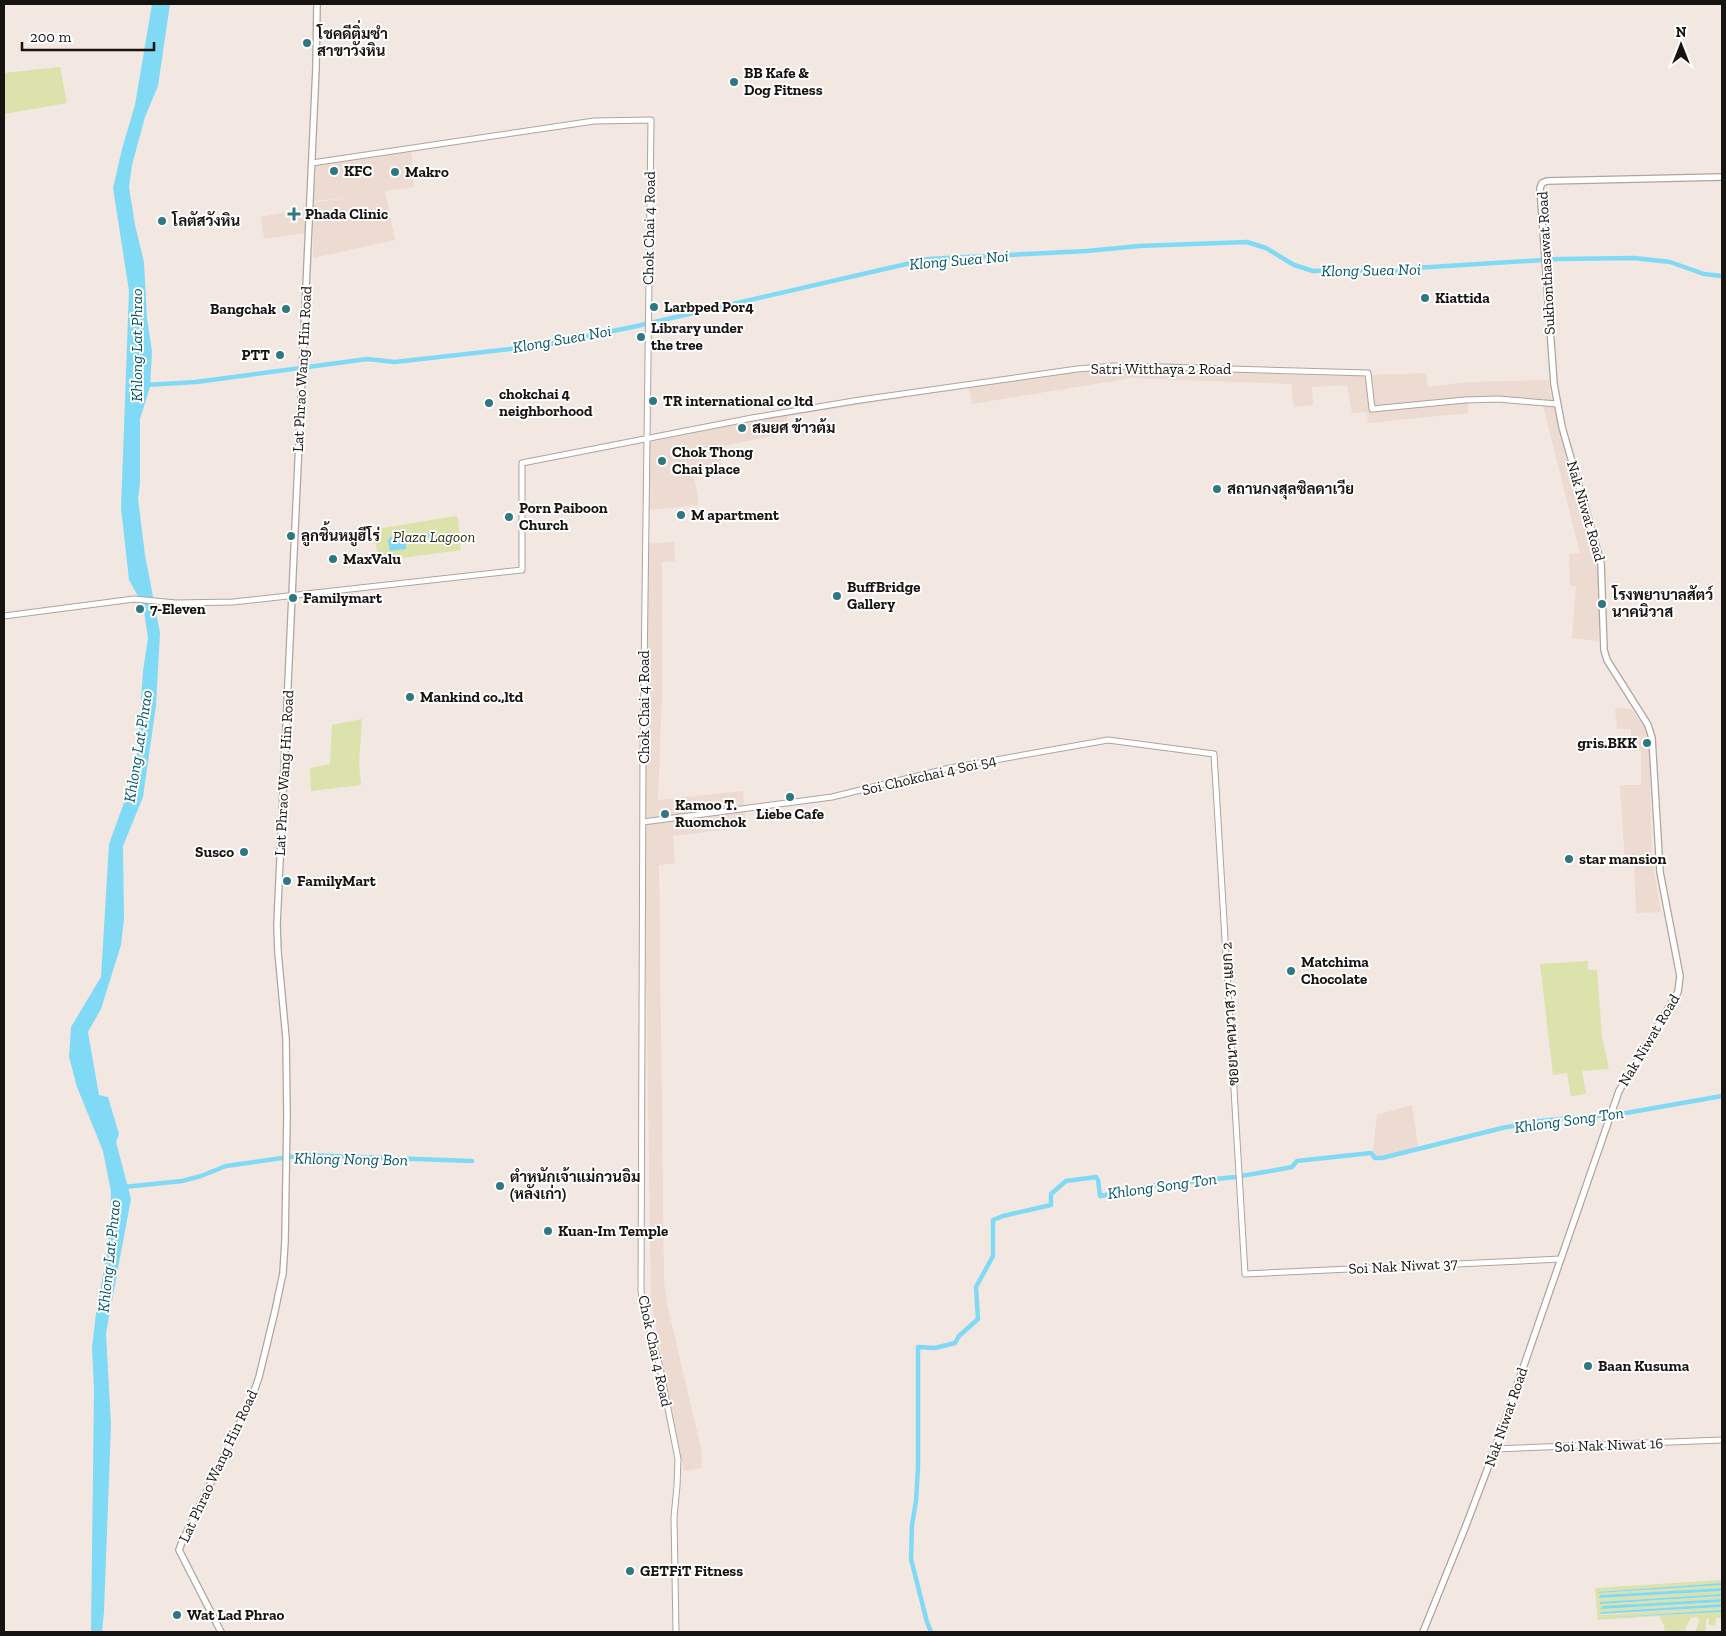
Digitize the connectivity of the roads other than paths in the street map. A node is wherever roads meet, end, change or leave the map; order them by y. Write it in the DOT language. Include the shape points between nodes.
graph roads {
  1 [pos="317,4"];
  2 [pos="312,163"];
  3 [pos="1722,177"];
  4 [pos="1557,404"];
  5 [pos="647,440"];
  6 [pos="292,595"];
  7 [pos="4,616"];
  8 [pos="1214,754"];
  9 [pos="643,822"];
  10 [pos="1561,1259"];
  11 [pos="1245,1274"];
  12 [pos="1722,1440"];
  13 [pos="1495,1450"];
  14 [pos="221,1632"];
  15 [pos="676,1632"];
  16 [pos="1423,1632"];
  1 -- 2 [label="main road, Lat Phrao Wang Hin Road"];
  2 -- 5 [label="street, Chok Chai 4 Road" via="576,124 651,120"];
  2 -- 6 [label="main road, Lat Phrao Wang Hin Road"];
  3 -- 4 [label="main road, Sukhonthasawat Road" via="1545,182 1540,188"];
  4 -- 5 [label="street, Satri Witthaya 2 Road" via="1498,399 1372,409 1368,373 1113,366 860,400"];
  4 -- 10 [label="main road, Nak Niwat Road" via="1601,563 1604,650 1648,725 1652,738 1660,872 1680,976 1678,992 1619,1091"];
  5 -- 6 [label="street" via="522,463 522,570"];
  5 -- 9 [label="street, Chok Chai 4 Road"];
  6 -- 7 [label="street" via="233,602 110,601"];
  6 -- 14 [label="main road, Lat Phrao Wang Hin Road" via="277,925 286,1038 286,1226 282,1273 252,1400 180,1546 180,1554"];
  8 -- 9 [label="street, Soi Chokchai 4 Soi 54" via="1108,740 950,768 832,797"];
  8 -- 11 [label="street, ซอยนาคนวาส 37 แยก 2"];
  9 -- 15 [label="street, Chok Chai 4 Road" via="641,1291 678,1459 674,1517"];
  10 -- 11 [label="street, Soi Nak Niwat 37"];
  10 -- 13 [label="main road, Nak Niwat Road"];
  12 -- 13 [label="street, Soi Nak Niwat 16"];
  13 -- 16 [label="main road, Nak Niwat Road"];
}
